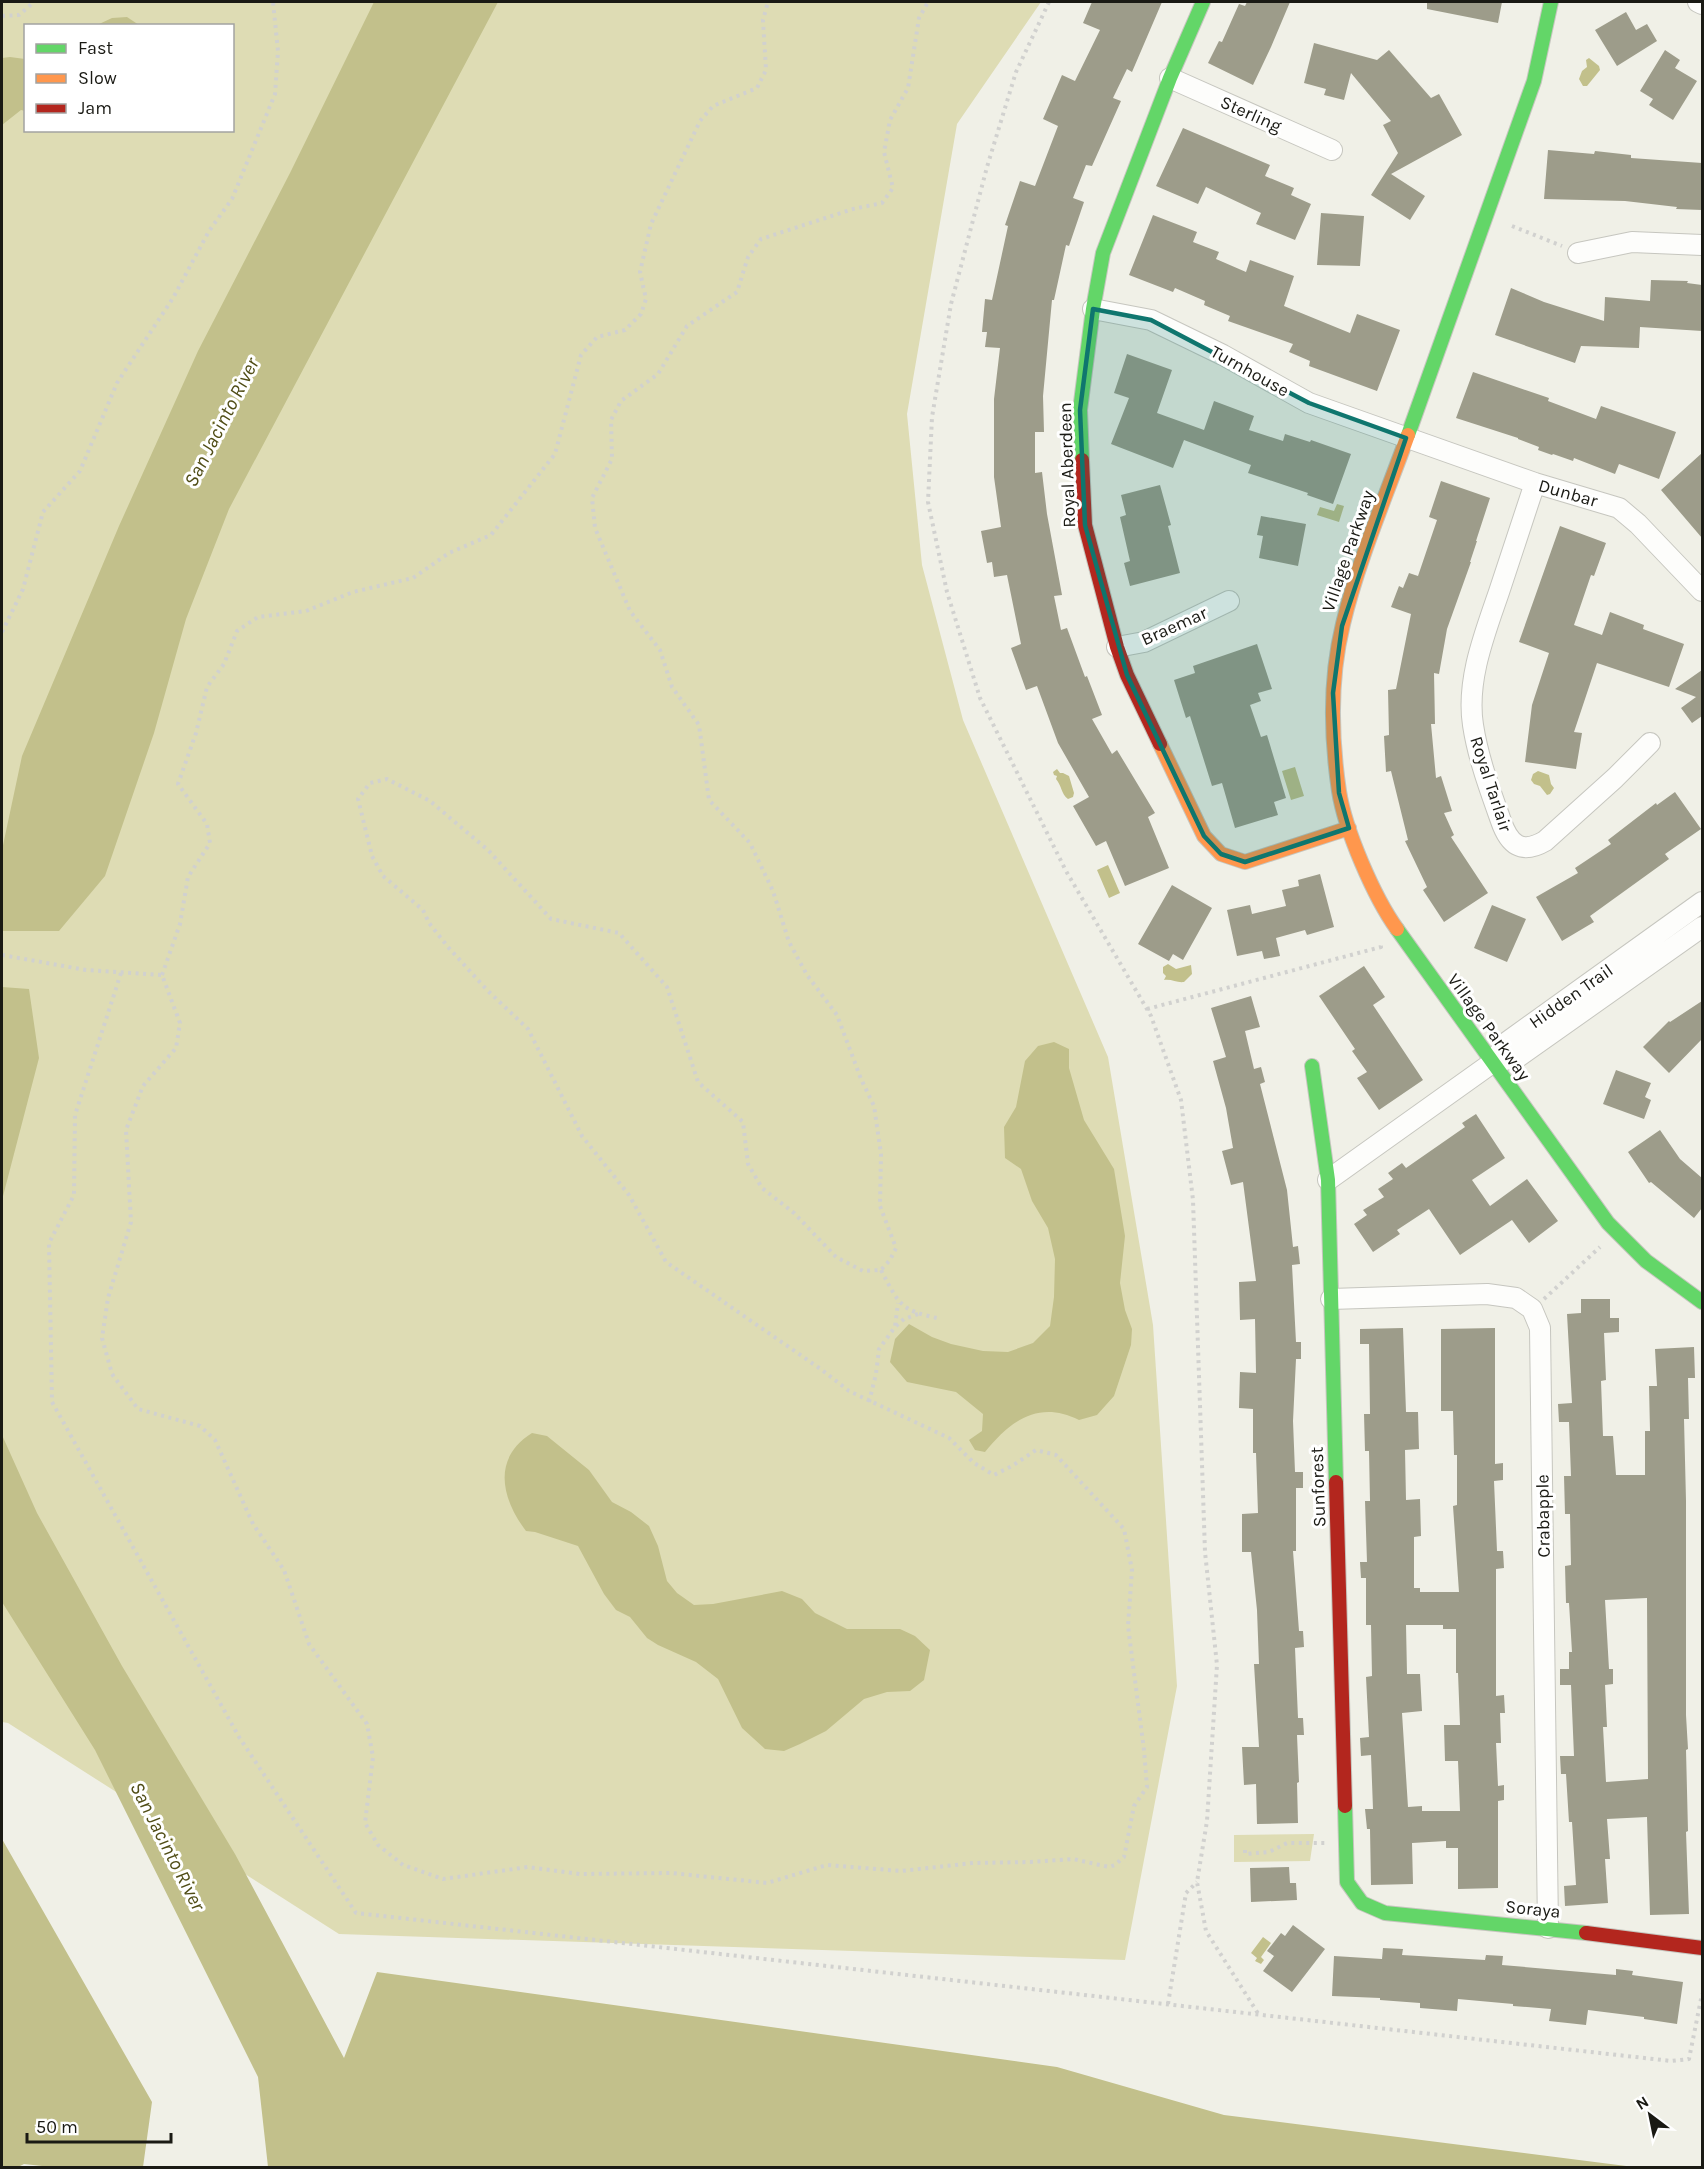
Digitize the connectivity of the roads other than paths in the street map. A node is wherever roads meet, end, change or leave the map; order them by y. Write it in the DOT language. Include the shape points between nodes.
graph roads {
  1 [pos="1203,2"];
  2 [pos="1551,2"];
  3 [pos="1698,2"];
  4 [pos="1702,4"];
  5 [pos="1170,78"];
  6 [pos="1332,150"];
  7 [pos="1702,245"];
  8 [pos="1578,253"];
  9 [pos="1093,309"];
  10 [pos="1406,438"];
  11 [pos="1534,483"];
  12 [pos="1702,591"];
  13 [pos="1229,601"];
  14 [pos="1117,647"];
  15 [pos="1650,743"];
  16 [pos="1349,828"];
  17 [pos="1702,902"];
  18 [pos="1702,927"];
  19 [pos="1492,1063"];
  20 [pos="1312,1066"];
  21 [pos="1328,1180"];
  22 [pos="1331,1299"];
  23 [pos="1702,1302"];
  24 [pos="1362,1903"];
  25 [pos="1548,1928"];
  26 [pos="1702,1948"];
  1 -- 5 [label="street, Royal Aberdeen"];
  2 -- 10 [label="street, Village Parkway" via="1534,81"];
  3 -- 4 [label="street"];
  5 -- 6 [label="street, Sterling"];
  5 -- 9 [label="street, Royal Aberdeen" via="1103,253"];
  7 -- 8 [label="street" via="1632,242"];
  9 -- 10 [label="street, Turnhouse" via="1151,320 1309,403"];
  9 -- 14 [label="street, Royal Aberdeen" via="1080,410 1085,525"];
  10 -- 11 [label="street, Dunbar"];
  10 -- 16 [label="street, Village Parkway" via="1342,626 1333,722 1339,793"];
  11 -- 12 [label="street, Dunbar" via="1619,508"];
  11 -- 15 [label="street, Royal Tarlair" via="1478,656 1472,698 1472,723 1481,764 1510,840 1525,847 1545,841"];
  13 -- 14 [label="street, Braemar" via="1144,642"];
  14 -- 16 [label="street, Royal Aberdeen" via="1204,836 1221,854 1245,862"];
  16 -- 19 [label="street, Village Parkway" via="1377,897"];
  17 -- 19 [label="street, Hidden Trail" via="1507,1042"];
  18 -- 19 [label="street" via="1518,1057"];
  19 -- 21 [label="street, Hidden Trail"];
  19 -- 23 [label="street, Village Parkway" via="1608,1223 1646,1261"];
  20 -- 21 [label="street, Sunforest"];
  21 -- 22 [label="street, Sunforest"];
  22 -- 24 [label="street, Sunforest" via="1347,1882"];
  22 -- 25 [label="street, Crabapple" via="1486,1294 1516,1298 1532,1309 1540,1328"];
  24 -- 25 [label="street, Soraya" via="1385,1913"];
  25 -- 26 [label="street, Soraya"];
}
